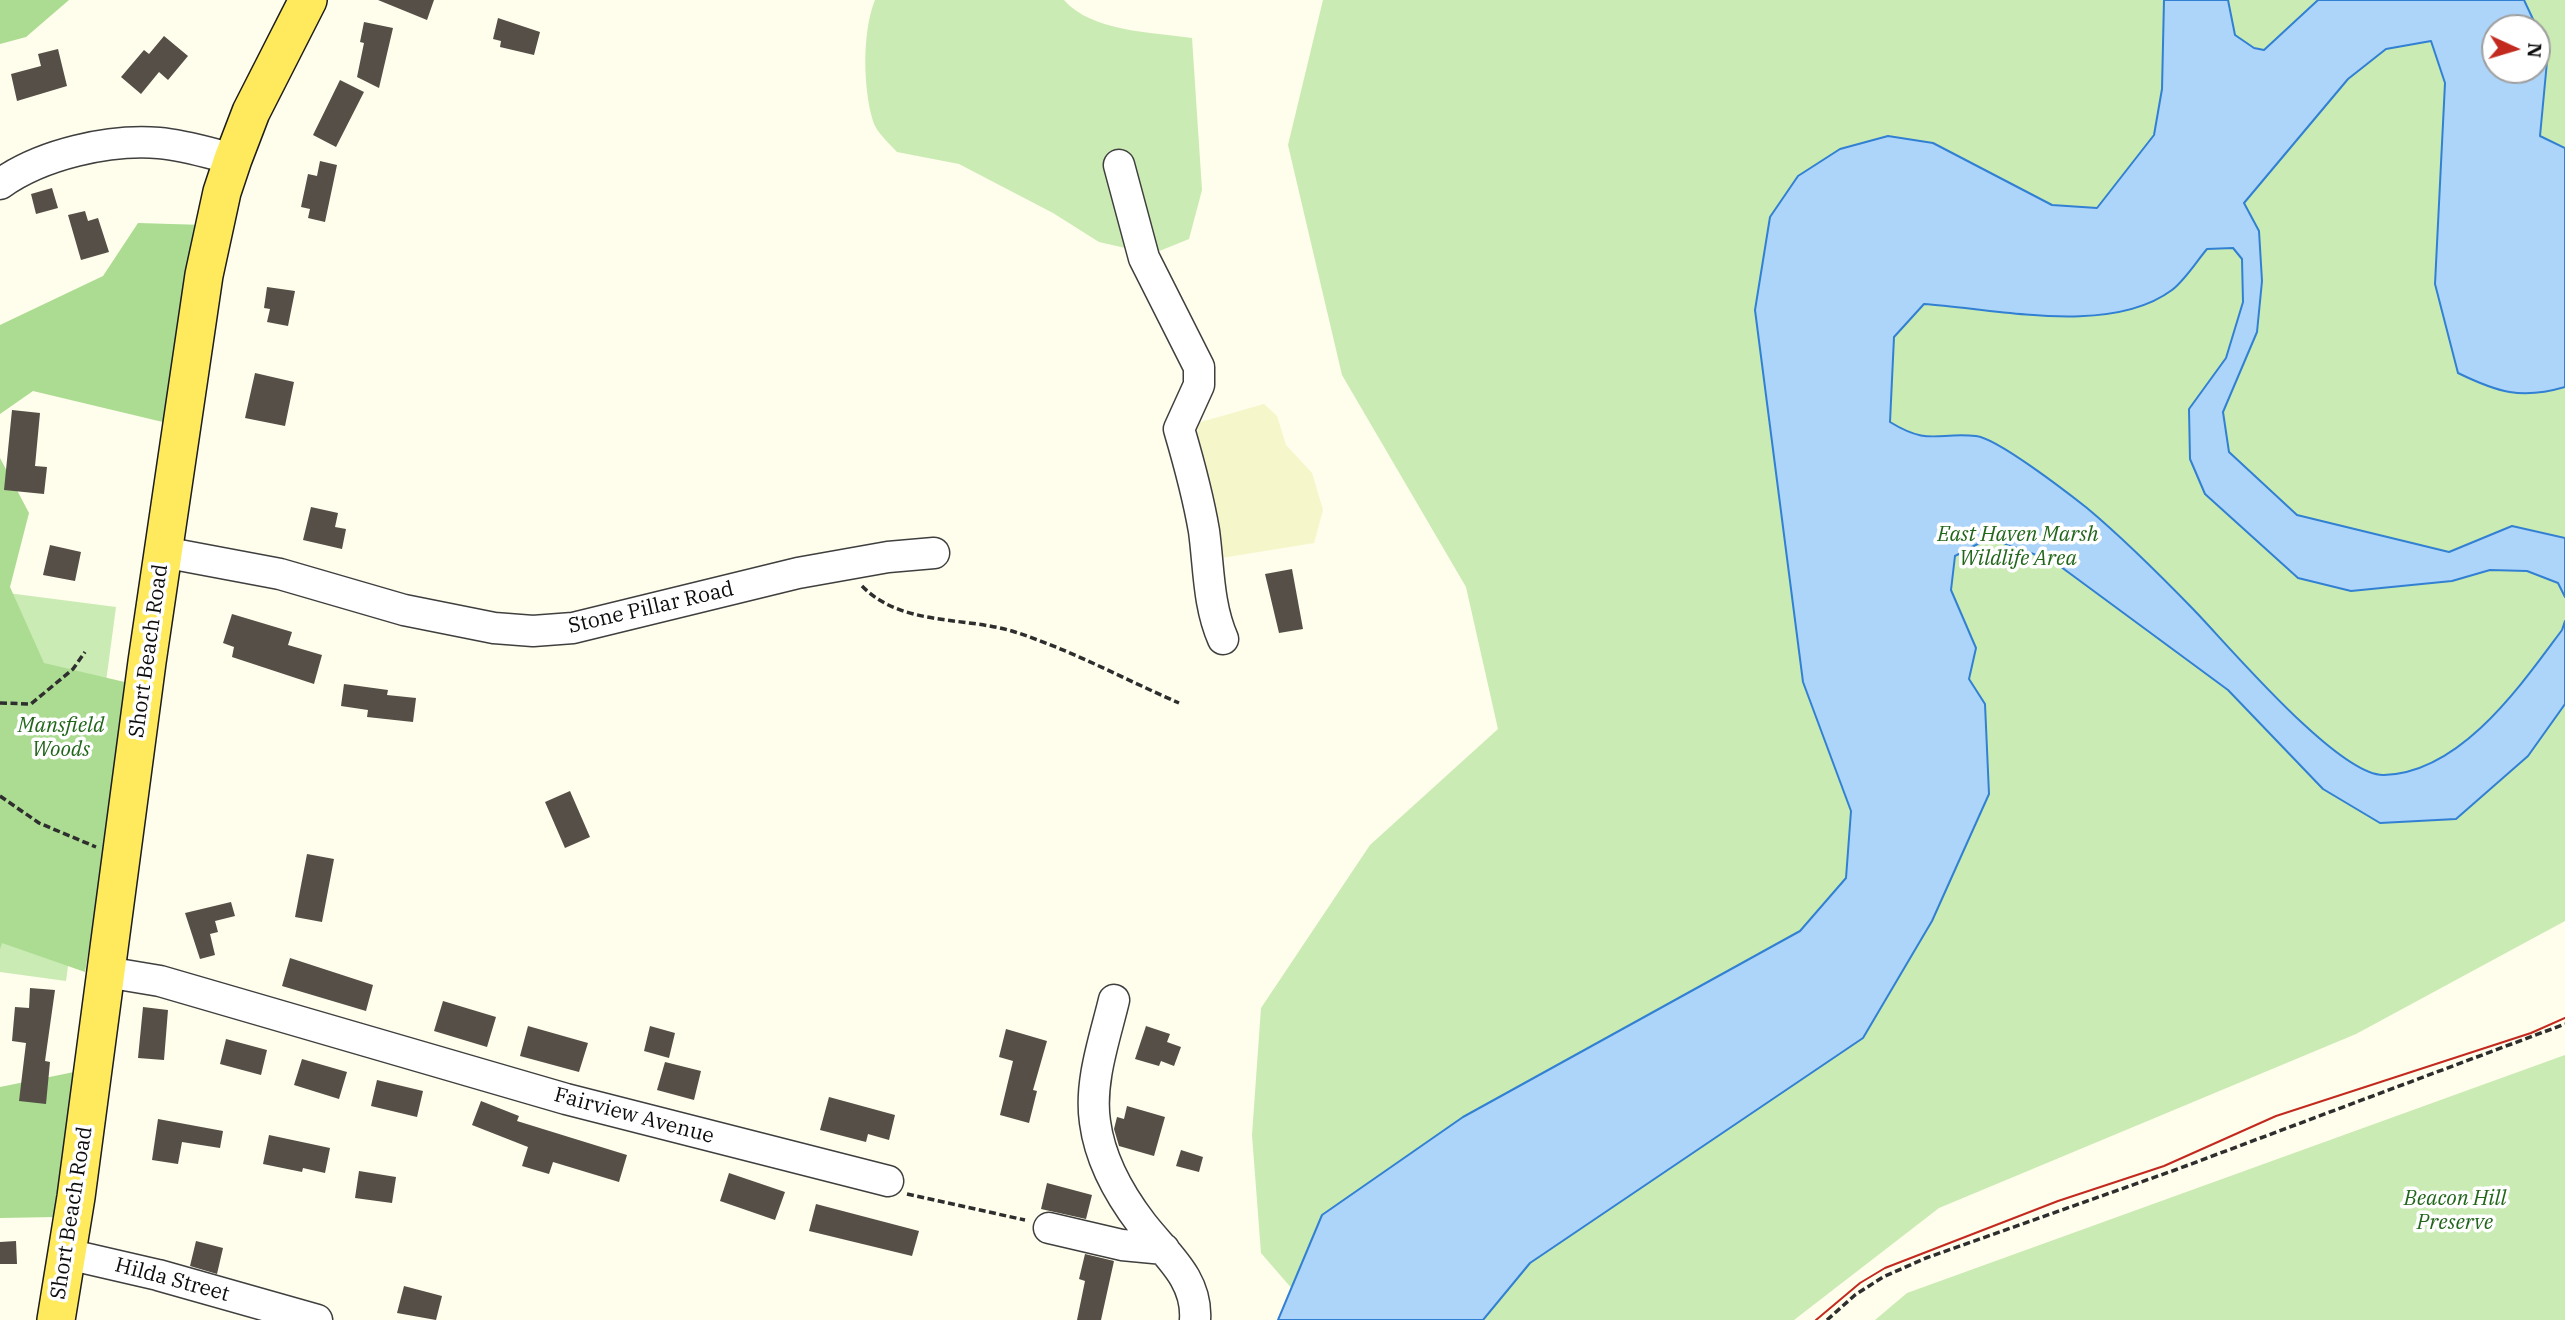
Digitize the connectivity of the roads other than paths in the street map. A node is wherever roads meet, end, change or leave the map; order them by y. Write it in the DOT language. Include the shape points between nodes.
graph roads {
  1 [pos="308,0"];
  2 [pos="233,159"];
  3 [pos="1119,165"];
  4 [pos="0,184"];
  5 [pos="163,552"];
  6 [pos="934,553"];
  7 [pos="1223,639"];
  8 [pos="106,972"];
  9 [pos="1114,1000"];
  10 [pos="888,1181"];
  11 [pos="1049,1228"];
  12 [pos="1164,1249"];
  13 [pos="67,1254"];
  14 [pos="56,1320"];
  15 [pos="317,1320"];
  16 [pos="1195,1320"];
  1 -- 2 [label="main road, Short Beach Road"];
  2 -- 4 [label="street" via="188,147 134,142 56,158"];
  2 -- 5 [label="main road, Short Beach Road" via="204,275"];
  3 -- 7 [label="street" via="1143,258 1199,367 1199,386 1179,429 1204,531 1214,618"];
  5 -- 6 [label="street, Stone Pillar Road" via="280,574 404,610 533,631 573,628 849,564"];
  5 -- 8 [label="main road, Short Beach Road"];
  8 -- 10 [label="street, Fairview Avenue" via="160,981 566,1099"];
  8 -- 13 [label="main road, Short Beach Road"];
  9 -- 12 [label="street" via="1094,1094 1094,1122 1103,1158 1118,1188"];
  11 -- 12 [label="street" via="1122,1245"];
  12 -- 16 [label="street" via="1185,1273"];
  13 -- 14 [label="main road, Short Beach Road"];
  13 -- 15 [label="street, Hilda Street"];
}
